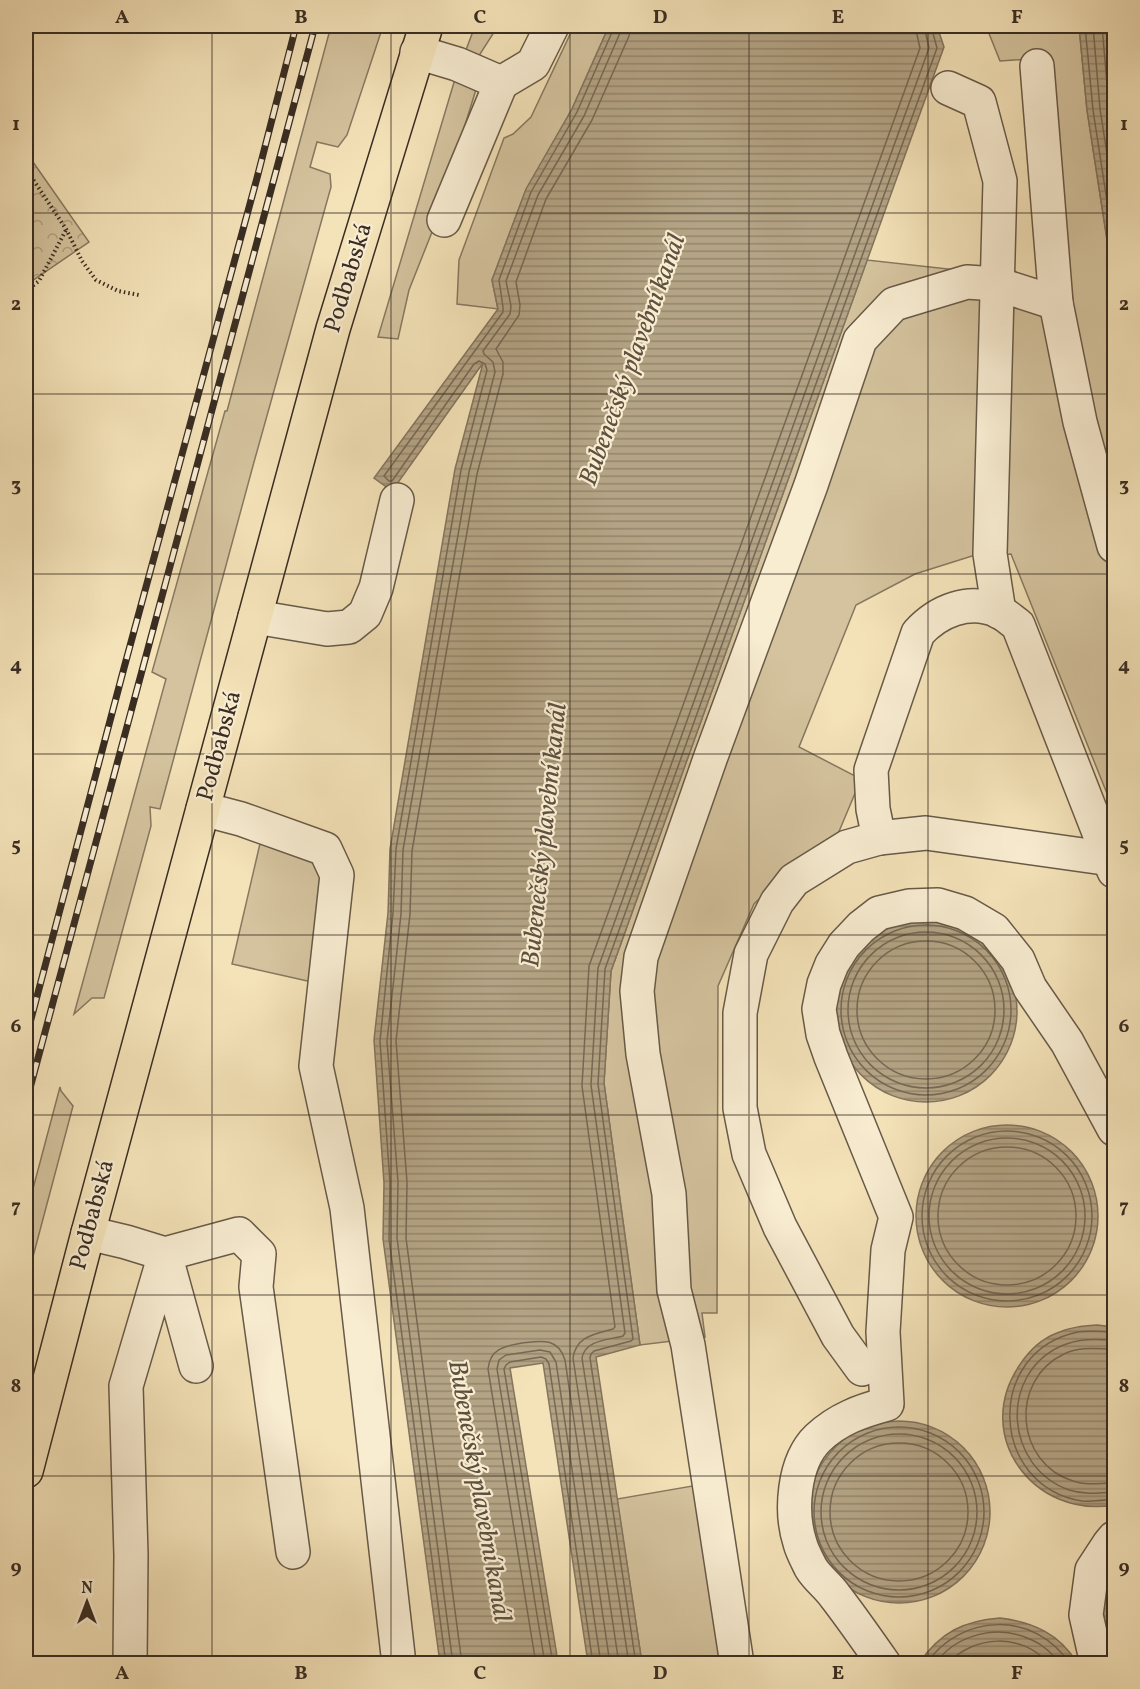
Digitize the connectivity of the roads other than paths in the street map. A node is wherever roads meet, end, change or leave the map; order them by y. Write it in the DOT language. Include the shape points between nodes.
graph roads {
  1 [pos="552,26"];
  2 [pos="422,39"];
  3 [pos="1037,66"];
  4 [pos="501,83"];
  5 [pos="948,88"];
  6 [pos="444,220"];
  7 [pos="997,284"];
  8 [pos="1056,303"];
  9 [pos="397,500"];
  10 [pos="1114,546"];
  11 [pos="999,612"];
  12 [pos="255,617"];
  13 [pos="203,809"];
  14 [pos="879,838"];
  15 [pos="1113,865"];
  16 [pos="1114,1130"];
  17 [pos="88,1233"];
  18 [pos="165,1254"];
  19 [pos="195,1366"];
  20 [pos="862,1369"];
  21 [pos="26,1471"];
  22 [pos="1114,1538"];
  23 [pos="293,1552"];
  24 [pos="130,1664"];
  25 [pos="399,1664"];
  26 [pos="736,1664"];
  27 [pos="884,1664"];
  28 [pos="1097,1664"];
  1 -- 4 [label="lane" via="533,64"];
  2 -- 4 [label="lane" via="457,64"];
  2 -- 12 [label="main road, Podbabská" via="333,329"];
  3 -- 8 [label="lane"];
  4 -- 6 [label="lane"];
  5 -- 7 [label="lane" via="979,102 1000,181"];
  7 -- 8 [label="lane"];
  7 -- 11 [label="lane" via="990,554"];
  7 -- 26 [label="lane" via="967,282 894,304 860,340 641,957 637,991 643,1054 669,1194 674,1290 688,1345"];
  8 -- 10 [label="lane" via="1080,422"];
  9 -- 12 [label="lane" via="376,588 365,614 349,627 327,629"];
  11 -- 14 [label="lane" via="976,606 956,608 929,621 918,633 871,770"];
  11 -- 15 [label="lane" via="1018,625"];
  12 -- 13 [label="main road, Podbabská"];
  13 -- 17 [label="main road, Podbabská"];
  13 -- 25 [label="lane" via="325,849 337,875 316,1066 348,1208"];
  14 -- 15 [label="lane" via="926,833"];
  14 -- 20 [label="lane" via="847,847 794,880 777,902 751,954 740,1013 740,1108 748,1154 780,1227 838,1336"];
  16 -- 27 [label="lane" via="1067,1042 1030,988 1018,960 994,930 965,913 938,905 909,906 879,913 844,945 824,984 819,1009 823,1034 896,1217 888,1250 883,1332 887,1404 860,1411 816,1439 804,1457 795,1487 795,1511 800,1543 812,1570"];
  17 -- 18 [label="lane"];
  17 -- 21 [label="main road, Podbabská"];
  18 -- 19 [label="lane"];
  18 -- 23 [label="lane" via="239,1234 259,1254 256,1287"];
  18 -- 24 [label="lane" via="126,1386"];
  22 -- 28 [label="lane" via="1092,1570 1086,1615"];
}
